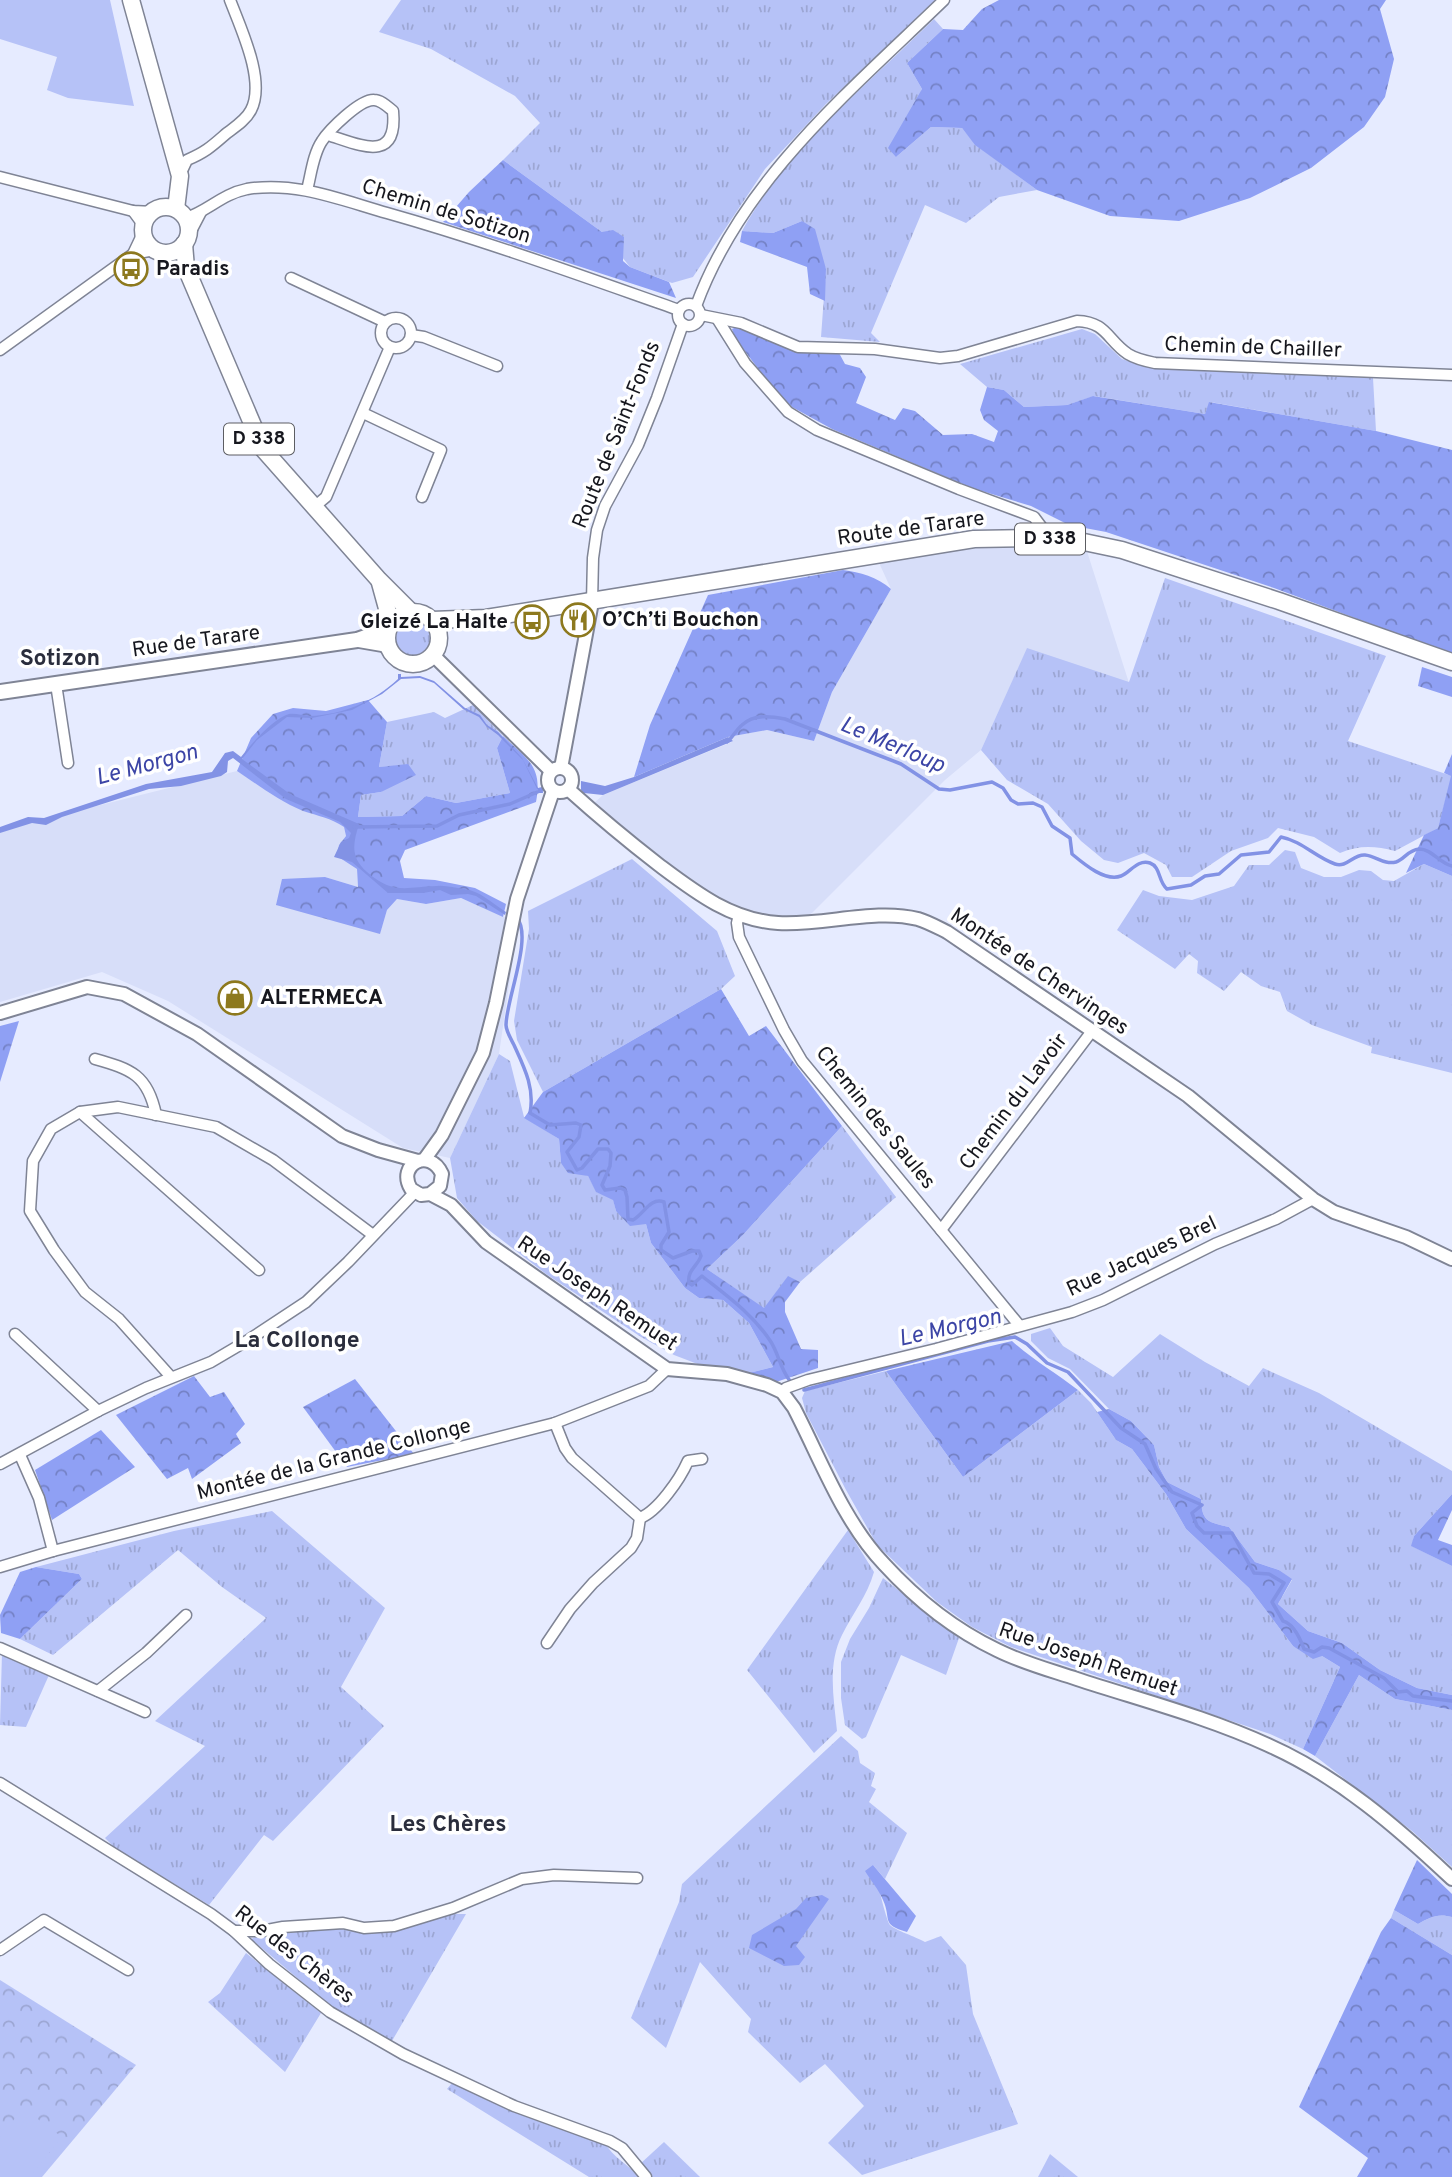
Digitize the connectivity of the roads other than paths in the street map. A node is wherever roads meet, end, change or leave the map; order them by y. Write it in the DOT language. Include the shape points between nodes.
graph roads {
  1 [pos="131,0"];
  2 [pos="230,0"];
  3 [pos="944,0"];
  4 [pos="328,135"];
  5 [pos="180,176"];
  6 [pos="0,177"];
  7 [pos="307,190"];
  8 [pos="133,211"];
  9 [pos="202,211"];
  10 [pos="161,218"];
  11 [pos="186,239"];
  12 [pos="162,251"];
  13 [pos="133,254"];
  14 [pos="186,268"];
  15 [pos="291,278"];
  16 [pos="679,310"];
  17 [pos="698,311"];
  18 [pos="718,320"];
  19 [pos="385,322"];
  20 [pos="682,324"];
  21 [pos="411,335"];
  22 [pos="390,347"];
  23 [pos="0,350"];
  24 [pos="497,366"];
  25 [pos="1452,375"];
  26 [pos="363,414"];
  27 [pos="422,497"];
  28 [pos="314,507"];
  29 [pos="1044,538"];
  30 [pos="379,580"];
  31 [pos="592,601"];
  32 [pos="411,612"];
  33 [pos="436,627"];
  34 [pos="389,632"];
  35 [pos="433,654"];
  36 [pos="1452,662"];
  37 [pos="55,684"];
  38 [pos="0,692"];
  39 [pos="68,762"];
  40 [pos="556,769"];
  41 [pos="568,789"];
  42 [pos="553,790"];
  43 [pos="739,915"];
  44 [pos="0,1013"];
  45 [pos="1092,1031"];
  46 [pos="94,1059"];
  47 [pos="80,1112"];
  48 [pos="156,1115"];
  49 [pos="442,1135"];
  50 [pos="378,1150"];
  51 [pos="421,1161"];
  52 [pos="442,1178"];
  53 [pos="407,1179"];
  54 [pos="415,1192"];
  55 [pos="430,1194"];
  56 [pos="1313,1199"];
  57 [pos="451,1205"];
  58 [pos="941,1230"];
  59 [pos="373,1235"];
  60 [pos="1452,1259"];
  61 [pos="259,1270"];
  62 [pos="1019,1325"];
  63 [pos="15,1334"];
  64 [pos="667,1369"];
  65 [pos="171,1377"];
  66 [pos="782,1392"];
  67 [pos="98,1411"];
  68 [pos="555,1423"];
  69 [pos="20,1455"];
  70 [pos="702,1459"];
  71 [pos="0,1464"];
  72 [pos="640,1518"];
  73 [pos="53,1551"];
  74 [pos="0,1567"];
  75 [pos="186,1615"];
  76 [pos="547,1643"];
  77 [pos="0,1648"];
  78 [pos="99,1691"];
  79 [pos="145,1712"];
  80 [pos="0,1783"];
  81 [pos="637,1878"];
  82 [pos="1452,1879"];
  83 [pos="234,1931"];
  84 [pos="0,1950"];
  85 [pos="128,1970"];
  86 [pos="646,2177"];
  1 -- 5 [label="main road"];
  2 -- 5 [label="street" via="252,64 255,98 247,116 206,152 187,160"];
  3 -- 17 [label="street" via="763,184 731,231"];
  4 -- 4 [label="street" via="357,105 373,100 393,111 388,142 379,148"];
  4 -- 7 [label="street" via="321,142"];
  5 -- 10 [label="main road"];
  6 -- 8 [label="street"];
  7 -- 9 [label="street, Chemin de Sotizon" via="246,190 215,200"];
  7 -- 16 [label="street, Chemin de Sotizon" via="451,231"];
  8 -- 10 [label="street"];
  8 -- 10 [label="street"];
  9 -- 10 [label="street, Chemin de Sotizon"];
  9 -- 11 [label="street"];
  10 -- 11 [label="main road"];
  10 -- 12 [label="main road" via="145,240"];
  10 -- 13 [label="street"];
  11 -- 12 [label="main road"];
  11 -- 14 [label="main road, D 338"];
  12 -- 13 [label="street"];
  12 -- 14 [label="main road, D 338"];
  13 -- 23 [label="street"];
  14 -- 28 [label="main road, D 338" via="263,449"];
  15 -- 19 [label="street"];
  16 -- 17 [label="street" via="687,304"];
  16 -- 20 [label="street"];
  17 -- 18 [label="street, Chemin de Chailler"];
  17 -- 20 [label="street" via="697,324"];
  18 -- 25 [label="street, Chemin de Chailler" via="741,323 799,347 875,349 940,358 1089,321 1126,353 1154,363"];
  18 -- 29 [label="street" via="746,363 788,412 817,430 1034,517"];
  19 -- 21 [label="street" via="402,319"];
  19 -- 22 [label="street" via="381,336"];
  20 -- 31 [label="street, Route de Saint-Fonds" via="638,445 597,530"];
  21 -- 22 [label="street" via="404,346"];
  21 -- 24 [label="street"];
  22 -- 26 [label="street"];
  26 -- 27 [label="street" via="441,450"];
  26 -- 28 [label="street" via="326,497"];
  28 -- 30 [label="main road, D 338"];
  29 -- 31 [label="main road, Route de Tarare / D 338" via="974,539"];
  29 -- 36 [label="main road, Route de Tarare / D 338" via="1122,550"];
  30 -- 32 [label="main road, D 338"];
  30 -- 34 [label="main road, D 338"];
  31 -- 33 [label="main road, Route de Tarare / D 338"];
  31 -- 40 [label="street, Route de Saint-Fonds"];
  32 -- 33 [label="main road"];
  32 -- 34 [label="main road" via="397,617"];
  33 -- 35 [label="main road" via="438,646"];
  34 -- 35 [label="main road" via="397,659 411,664 425,662"];
  34 -- 37 [label="main road, Rue de Tarare"];
  35 -- 40 [label="street"];
  37 -- 38 [label="main road, Rue de Tarare"];
  37 -- 39 [label="street"];
  40 -- 41 [label="street" via="566,769 572,776"];
  40 -- 42 [label="street" via="547,783"];
  41 -- 42 [label="street"];
  41 -- 43 [label="street, Montée de Chervinges" via="691,889"];
  42 -- 49 [label="street" via="517,899 483,1053"];
  43 -- 45 [label="street, Montée de Chervinges" via="778,923 880,916 930,923"];
  43 -- 58 [label="street, Chemin des Saules" via="739,937 802,1061"];
  44 -- 50 [label="street" via="87,987 124,995 197,1034 342,1136"];
  45 -- 56 [label="street, Montée de Chervinges" via="1188,1096"];
  45 -- 58 [label="street, Chemin du Lavoir"];
  46 -- 48 [label="street" via="141,1078 153,1097"];
  47 -- 48 [label="street" via="118,1107"];
  47 -- 61 [label="street"];
  47 -- 65 [label="street" via="51,1129 33,1161 30,1211 85,1292 119,1319"];
  48 -- 59 [label="street" via="216,1127 273,1160"];
  49 -- 51 [label="street"];
  49 -- 52 [label="street"];
  50 -- 51 [label="street"];
  50 -- 53 [label="street"];
  51 -- 52 [label="street" via="434,1163"];
  51 -- 53 [label="street" via="410,1168"];
  52 -- 55 [label="street"];
  52 -- 57 [label="street"];
  53 -- 54 [label="street"];
  54 -- 55 [label="street"];
  54 -- 59 [label="street"];
  55 -- 57 [label="street, Rue Joseph Remuet"];
  56 -- 60 [label="street, Montée de Chervinges" via="1334,1212"];
  56 -- 62 [label="street, Rue Jacques Brel" via="1103,1300"];
  57 -- 64 [label="street, Rue Joseph Remuet" via="486,1242"];
  58 -- 62 [label="street, Chemin des Saules"];
  59 -- 65 [label="street" via="306,1302 211,1362"];
  62 -- 66 [label="street, Rue Jacques Brel" via="808,1380"];
  63 -- 67 [label="street"];
  64 -- 66 [label="street, Rue Joseph Remuet" via="727,1374"];
  64 -- 68 [label="street, Montée de la Grande Collonge" via="649,1386"];
  65 -- 67 [label="street"];
  66 -- 82 [label="street, Rue Joseph Remuet" via="859,1533 883,1564 935,1612 970,1636 1024,1662 1223,1727 1301,1761 1379,1814"];
  67 -- 69 [label="street"];
  68 -- 72 [label="street" via="572,1458"];
  68 -- 73 [label="street, Montée de la Grande Collonge"];
  69 -- 71 [label="street"];
  69 -- 73 [label="street" via="39,1498"];
  70 -- 72 [label="street" via="688,1461 650,1514"];
  72 -- 76 [label="street" via="631,1548 570,1609"];
  73 -- 74 [label="street, Montée de la Grande Collonge"];
  75 -- 78 [label="street"];
  77 -- 78 [label="street"];
  78 -- 79 [label="street"];
  80 -- 83 [label="street, Rue des Chères"];
  81 -- 83 [label="street" via="554,1875 522,1879 394,1926 364,1928 343,1923"];
  83 -- 86 [label="street, Rue des Chères" via="330,2012 403,2054 514,2105 610,2141 622,2148"];
  84 -- 85 [label="street" via="44,1920"];
}
